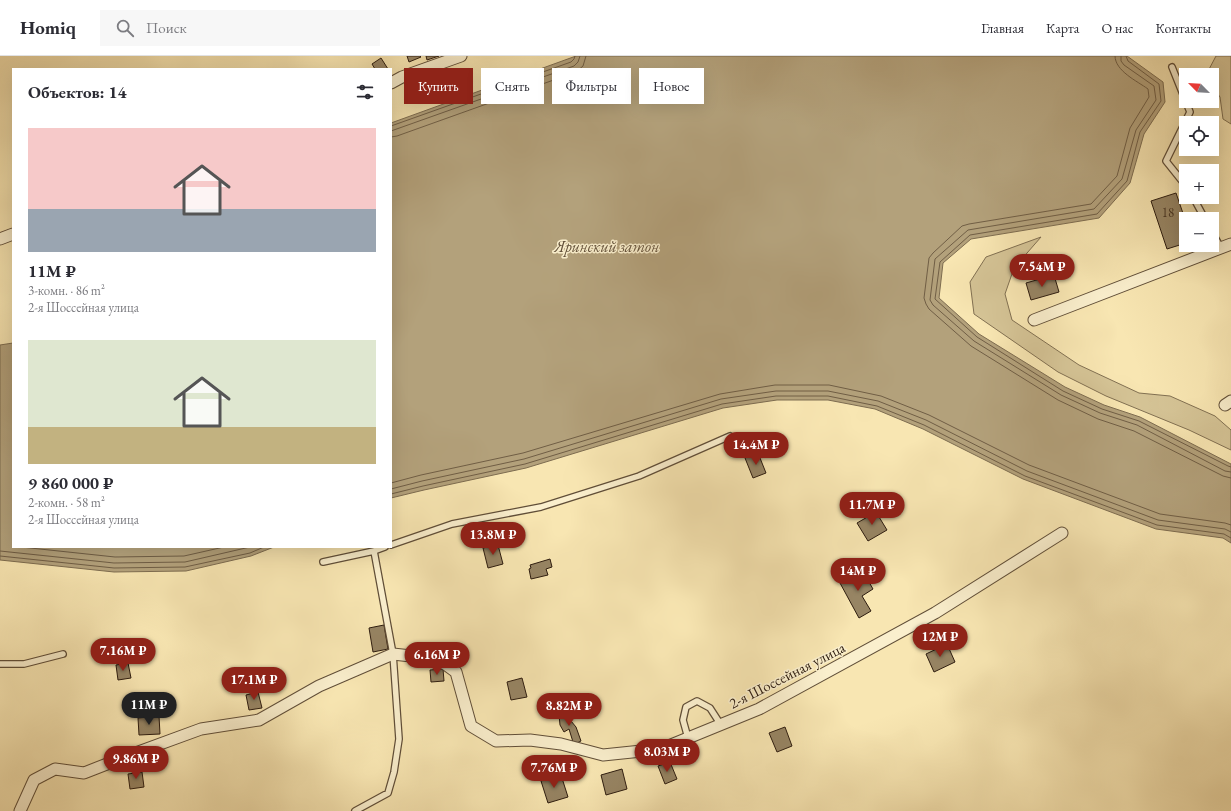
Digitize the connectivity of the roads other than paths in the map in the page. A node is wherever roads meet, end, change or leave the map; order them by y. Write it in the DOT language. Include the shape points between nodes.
graph roads {
  1 [pos="461,56"];
  2 [pos="1172,67"];
  3 [pos="392,82"];
  4 [pos="1179,177"];
  5 [pos="12,234"];
  6 [pos="0,239"];
  7 [pos="1226,246"];
  8 [pos="1034,320"];
  9 [pos="730,436"];
  10 [pos="1062,533"];
  11 [pos="392,545"];
  12 [pos="382,548"];
  13 [pos="374,551"];
  14 [pos="323,562"];
  15 [pos="63,654"];
  16 [pos="393,654"];
  17 [pos="0,664"];
  18 [pos="721,725"];
  19 [pos="688,738"];
  20 [pos="20,811"];
  21 [pos="354,811"];
  1 -- 3 [label="street"];
  2 -- 4 [label="lane" via="1190,112 1166,161"];
  5 -- 6 [label="street"];
  7 -- 8 [label="street"];
  9 -- 11 [label="lane" via="639,476 541,507 452,524"];
  10 -- 18 [label="street, 2-я Шоссейная улица" via="935,613 759,709"];
  12 -- 13 [label="lane"];
  13 -- 14 [label="lane"];
  13 -- 16 [label="lane"];
  15 -- 17 [label="lane" via="24,664"];
  16 -- 19 [label="street, 2-я Шоссейная улица" via="420,657 445,664 456,672 471,726 496,741 530,740 562,744 603,755 661,749"];
  16 -- 20 [label="street, 2-я Шоссейная улица" via="319,686 259,720 201,729 84,773 55,769 34,780"];
  16 -- 21 [label="lane" via="398,739 394,772 388,793"];
  18 -- 19 [label="street, 2-я Шоссейная улица"];
  18 -- 19 [label="lane" via="710,708 698,701 686,707 683,720"];
}
